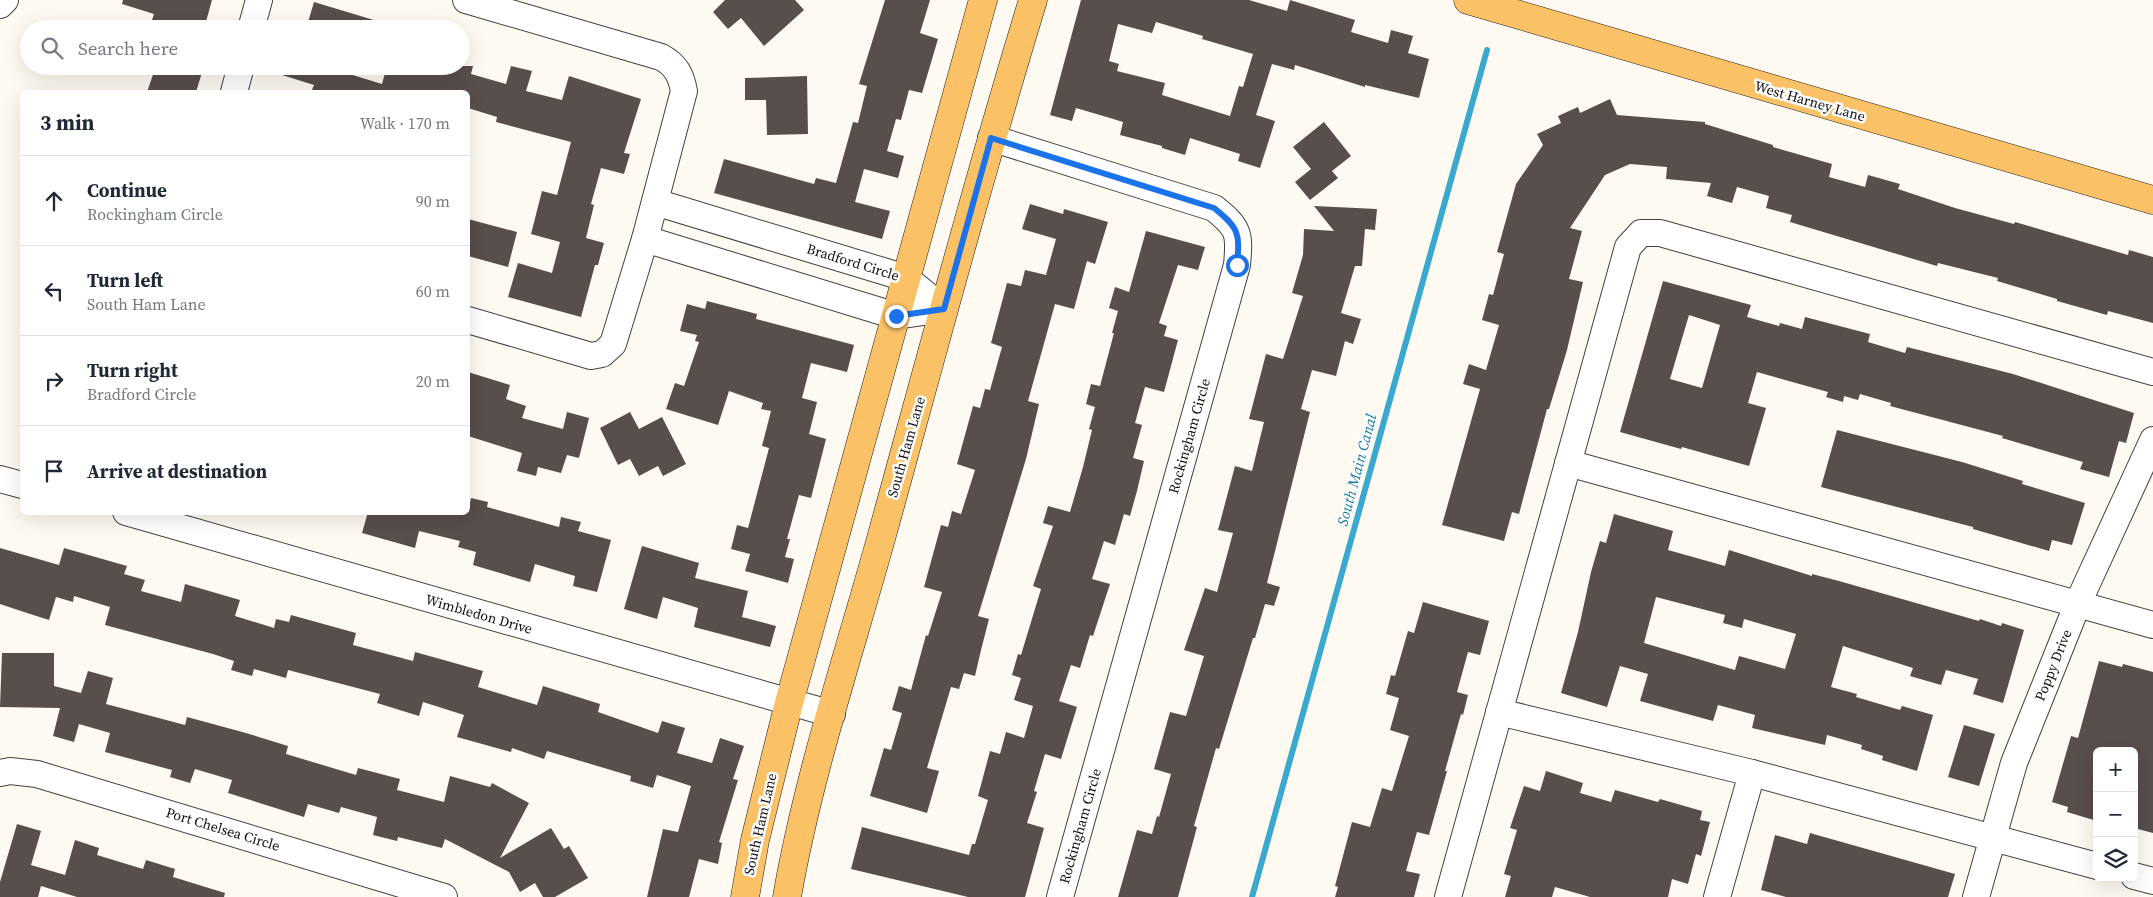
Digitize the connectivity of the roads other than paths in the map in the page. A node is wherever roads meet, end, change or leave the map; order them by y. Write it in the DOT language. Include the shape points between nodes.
graph roads {
  1 [pos="5,0"];
  2 [pos="259,0"];
  3 [pos="466,0"];
  4 [pos="983,0"];
  5 [pos="1033,0"];
  6 [pos="1468,0"];
  7 [pos="0,6"];
  8 [pos="253,20"];
  9 [pos="239,75"];
  10 [pos="235,90"];
  11 [pos="991,138"];
  12 [pos="2153,200"];
  13 [pos="655,202"];
  14 [pos="645,239"];
  15 [pos="906,278"];
  16 [pos="944,309"];
  17 [pos="896,316"];
  18 [pos="470,321"];
  19 [pos="2153,372"];
  20 [pos="2153,440"];
  21 [pos="1568,464"];
  22 [pos="0,479"];
  23 [pos="20,484"];
  24 [pos="136,515"];
  25 [pos="2078,603"];
  26 [pos="2153,625"];
  27 [pos="789,703"];
  28 [pos="1499,712"];
  29 [pos="832,714"];
  30 [pos="1752,773"];
  31 [pos="0,774"];
  32 [pos="1992,838"];
  33 [pos="2093,865"];
  34 [pos="2138,877"];
  35 [pos="2153,882"];
  36 [pos="444,897"];
  37 [pos="745,897"];
  38 [pos="788,897"];
  39 [pos="1060,897"];
  40 [pos="1448,897"];
  41 [pos="1717,897"];
  42 [pos="1976,897"];
  1 -- 7 [label="street"];
  2 -- 8 [label="street"];
  3 -- 13 [label="street" via="670,62 681,75 684,91"];
  4 -- 15 [label="main road, South Ham Lane"];
  5 -- 11 [label="main road, South Ham Lane"];
  6 -- 12 [label="main road, West Harney Lane"];
  9 -- 10 [label="street"];
  11 -- 16 [label="main road, South Ham Lane"];
  11 -- 39 [label="street, Rockingham Circle" via="1214,208 1232,222 1240,240 1237,265"];
  13 -- 14 [label="street"];
  13 -- 15 [label="street, Bradford Circle"];
  14 -- 17 [label="street"];
  14 -- 18 [label="street" via="613,344 602,354 591,356"];
  15 -- 16 [label="street, Bradford Circle"];
  15 -- 17 [label="main road, South Ham Lane"];
  16 -- 17 [label="street"];
  16 -- 29 [label="main road, South Ham Lane"];
  17 -- 27 [label="main road, South Ham Lane"];
  19 -- 21 [label="street" via="1660,233 1641,233 1628,247"];
  20 -- 25 [label="street, Poppy Drive"];
  21 -- 25 [label="street"];
  21 -- 28 [label="street"];
  22 -- 23 [label="street"];
  24 -- 27 [label="street, Wimbledon Drive"];
  25 -- 26 [label="street"];
  25 -- 32 [label="street, Poppy Drive" via="2014,763"];
  27 -- 29 [label="street, Wimbledon Drive"];
  27 -- 37 [label="main road, South Ham Lane" via="755,840"];
  28 -- 30 [label="street"];
  28 -- 40 [label="street"];
  29 -- 38 [label="main road, South Ham Lane" via="796,850"];
  30 -- 32 [label="street"];
  30 -- 41 [label="street"];
  31 -- 36 [label="street, Port Chelsea Circle" via="10,771 37,774"];
  32 -- 33 [label="street"];
  32 -- 42 [label="street, Poppy Drive"];
  34 -- 35 [label="street"];
}
